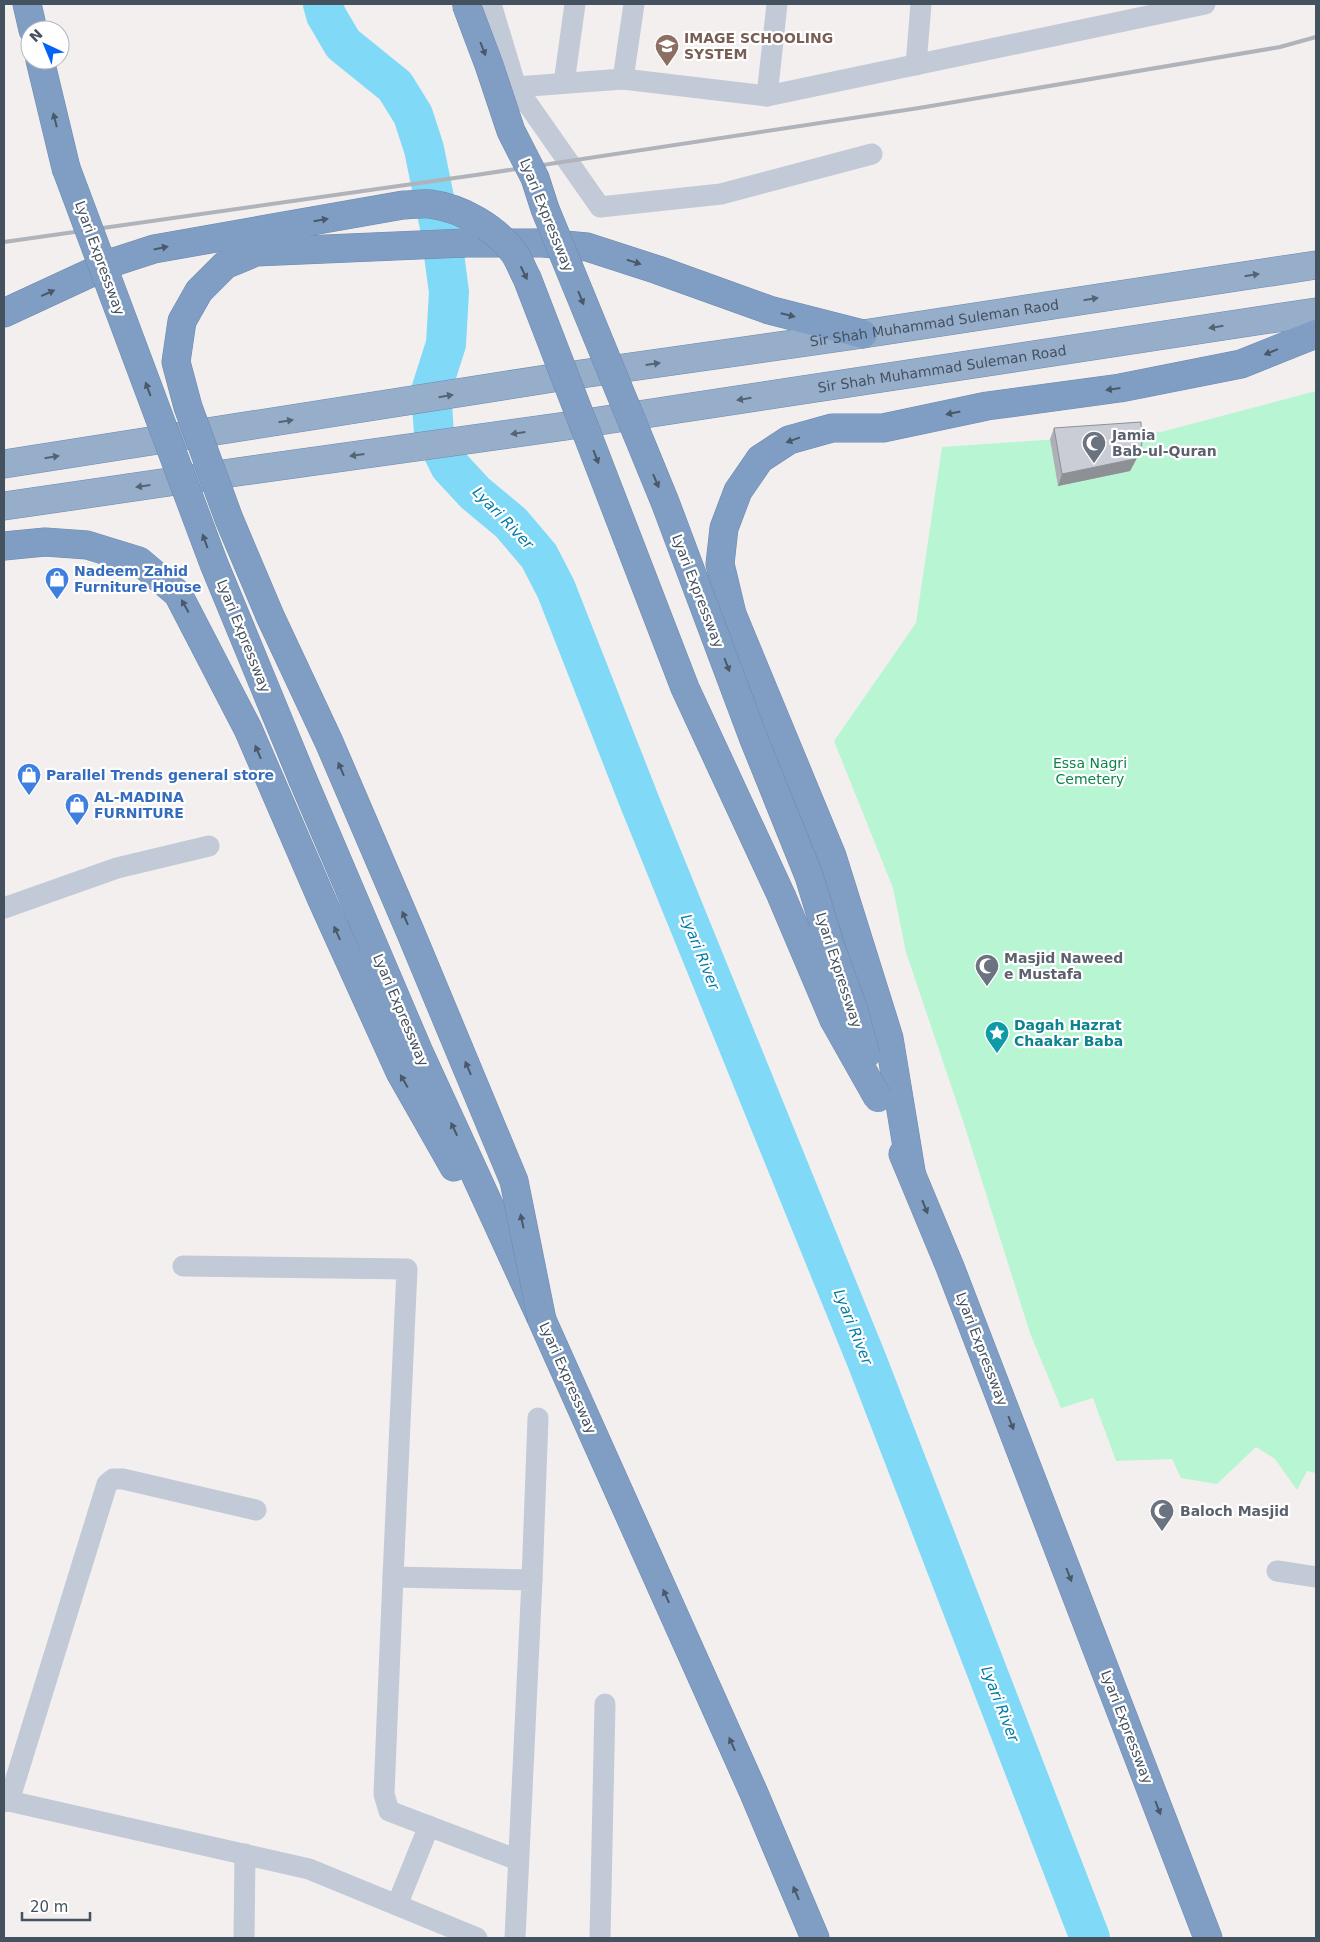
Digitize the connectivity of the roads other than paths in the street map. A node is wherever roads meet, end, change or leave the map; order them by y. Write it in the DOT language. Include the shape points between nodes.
graph roads {
  1 [pos="27,4"];
  2 [pos="466,4"];
  3 [pos="490,4"];
  4 [pos="575,4"];
  5 [pos="634,4"];
  6 [pos="777,4"];
  7 [pos="921,4"];
  8 [pos="1206,4"];
  9 [pos="31,20"];
  10 [pos="916,65"];
  11 [pos="42,70"];
  12 [pos="624,78"];
  13 [pos="564,83"];
  14 [pos="516,87"];
  15 [pos="767,96"];
  16 [pos="872,154"];
  17 [pos="1316,265"];
  18 [pos="1316,312"];
  19 [pos="4,313"];
  20 [pos="863,334"];
  21 [pos="1316,334"];
  22 [pos="4,464"];
  23 [pos="4,506"];
  24 [pos="4,546"];
  25 [pos="208,846"];
  26 [pos="4,908"];
  27 [pos="878,1098"];
  28 [pos="911,1171"];
  29 [pos="183,1266"];
  30 [pos="542,1320"];
  31 [pos="538,1418"];
  32 [pos="256,1510"];
  33 [pos="1277,1571"];
  34 [pos="393,1577"];
  35 [pos="1316,1577"];
  36 [pos="532,1580"];
  37 [pos="605,1704"];
  38 [pos="6,1802"];
  39 [pos="429,1826"];
  40 [pos="245,1854"];
  41 [pos="518,1860"];
  42 [pos="397,1905"];
  43 [pos="1205,1933"];
  44 [pos="244,1938"];
  45 [pos="477,1938"];
  46 [pos="515,1938"];
  47 [pos="600,1938"];
  48 [pos="815,1938"];
  1 -- 9 [label="highway"];
  2 -- 27 [label="highway, Lyari Expressway, one-way, bridge" via="511,131 535,178 548,218 665,502 809,876 853,1008"];
  3 -- 14 [label="street"];
  4 -- 13 [label="street"];
  5 -- 12 [label="street"];
  6 -- 15 [label="street"];
  7 -- 10 [label="street"];
  8 -- 10 [label="street"];
  10 -- 15 [label="street"];
  30 -- 11 [label="highway, Lyari Expressway, one-way, bridge" via="418,1050 214,564 66,168"];
  12 -- 13 [label="street"];
  12 -- 15 [label="street"];
  13 -- 14 [label="street"];
  14 -- 16 [label="street" via="600,208 721,194"];
  20 -- 17 [label="highway, Sir Shah Muhammad Suleman Raod, one-way"];
  18 -- 23 [label="highway, Sir Shah Muhammad Suleman Road, one-way" via="566,426"];
  19 -- 27 [label="highway, one-way, bridge" via="114,262 200,240 403,205 429,204 448,208 489,228 514,254 527,278 685,688 781,895 834,1020"];
  22 -- 20 [label="highway, Sir Shah Muhammad Suleman Raod, one-way" via="553,378"];
  30 -- 20 [label="highway, one-way, bridge" via="514,1181 333,751 236,536 188,407 176,362 182,321 199,291 226,265 256,252 543,243 587,247 769,310"];
  21 -- 28 [label="highway, one-way" via="1241,364 1120,388 987,406 882,428 832,428 789,440 760,459 738,491 724,528 720,564 732,614 832,856 889,1038"];
  30 -- 24 [label="highway, one-way" via="400,1072 248,729 178,594 140,561 87,545 45,542"];
  25 -- 26 [label="street" via="117,868"];
  27 -- 28 [label="highway, Lyari Expressway"];
  28 -- 43 [label="highway, Lyari Expressway, one-way"];
  29 -- 34 [label="street" via="407,1269"];
  48 -- 30 [label="highway, Lyari Expressway, one-way" via="753,1791"];
  31 -- 36 [label="street"];
  32 -- 38 [label="street" via="123,1479 113,1479 107,1484"];
  33 -- 35 [label="street"];
  34 -- 36 [label="street"];
  34 -- 39 [label="street" via="384,1794 389,1811"];
  36 -- 41 [label="street"];
  37 -- 47 [label="street"];
  38 -- 40 [label="street"];
  39 -- 41 [label="street"];
  39 -- 42 [label="street"];
  40 -- 42 [label="street" via="310,1869"];
  40 -- 44 [label="street"];
  41 -- 46 [label="street"];
  42 -- 45 [label="street"];
}
